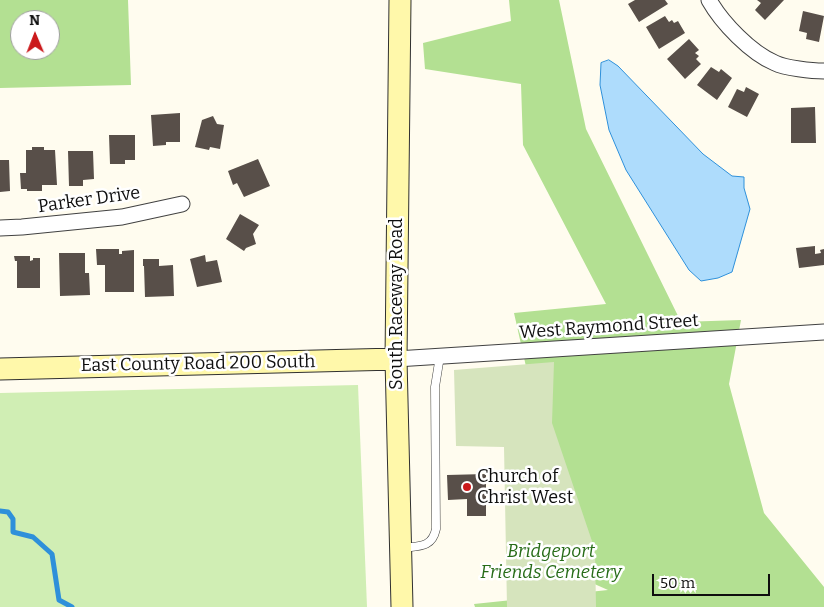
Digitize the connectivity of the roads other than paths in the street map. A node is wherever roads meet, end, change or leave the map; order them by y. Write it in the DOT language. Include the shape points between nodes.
graph roads {
  1 [pos="400,0"];
  2 [pos="709,0"];
  3 [pos="824,71"];
  4 [pos="182,204"];
  5 [pos="0,228"];
  6 [pos="824,332"];
  7 [pos="440,356"];
  8 [pos="396,359"];
  9 [pos="0,369"];
  10 [pos="400,549"];
  11 [pos="402,607"];
  1 -- 8 [label="main road, South Raceway Road"];
  2 -- 3 [label="street" via="751,48 776,64"];
  4 -- 5 [label="street, Parker Drive" via="122,217"];
  6 -- 7 [label="street, West Raymond Street"];
  7 -- 8 [label="street, West Raymond Street"];
  7 -- 10 [label="lane" via="436,387 434,539 428,544"];
  8 -- 9 [label="main road, East County Road 200 South"];
  8 -- 10 [label="main road, South Raceway Road"];
  10 -- 11 [label="main road, South Raceway Road"];
}
